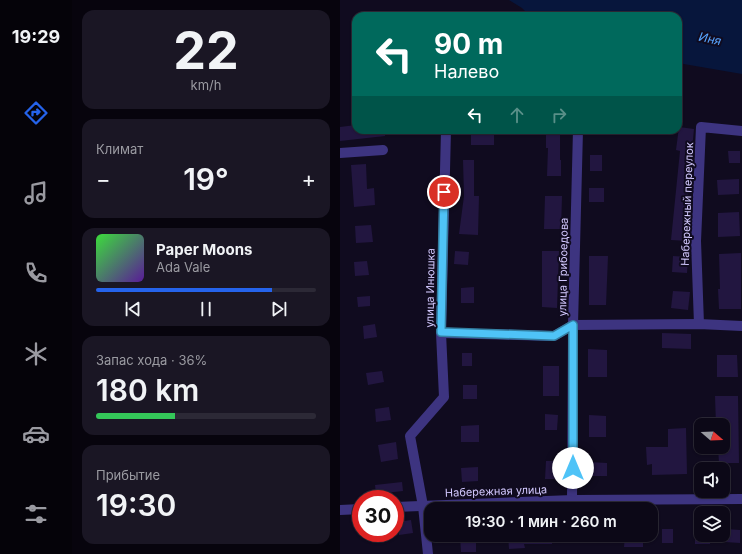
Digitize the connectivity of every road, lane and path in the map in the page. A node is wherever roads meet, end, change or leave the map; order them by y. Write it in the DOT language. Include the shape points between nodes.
graph roads {
  1 [pos="742,131"];
  2 [pos="446,134"];
  3 [pos="578,134"];
  4 [pos="383,150"];
  5 [pos="340,154"];
  6 [pos="699,324"];
  7 [pos="573,325"];
  8 [pos="742,326"];
  9 [pos="441,332"];
  10 [pos="572,500"];
  11 [pos="742,500"];
  12 [pos="423,506"];
  13 [pos="404,507"];
  14 [pos="352,509"];
  15 [pos="340,510"];
  16 [pos="428,554"];
  1 -- 6 [label="street, Набережный переулок" via="701,127 696,241"];
  2 -- 9 [label="street, улица Инюшка"];
  3 -- 7 [label="street, улица Грибоедова"];
  4 -- 5 [label="street"];
  6 -- 7 [label="street"];
  6 -- 8 [label="street"];
  7 -- 9 [label="street" via="554,336"];
  7 -- 10 [label="street, улица Грибоедова"];
  9 -- 12 [label="street, улица Инюшка" via="444,397 410,436"];
  10 -- 11 [label="street, Набережная улица"];
  10 -- 12 [label="street, Набережная улица"];
  12 -- 13 [label="street, Набережная улица"];
  12 -- 16 [label="street, улица Инюшка"];
  14 -- 15 [label="street"];
}
